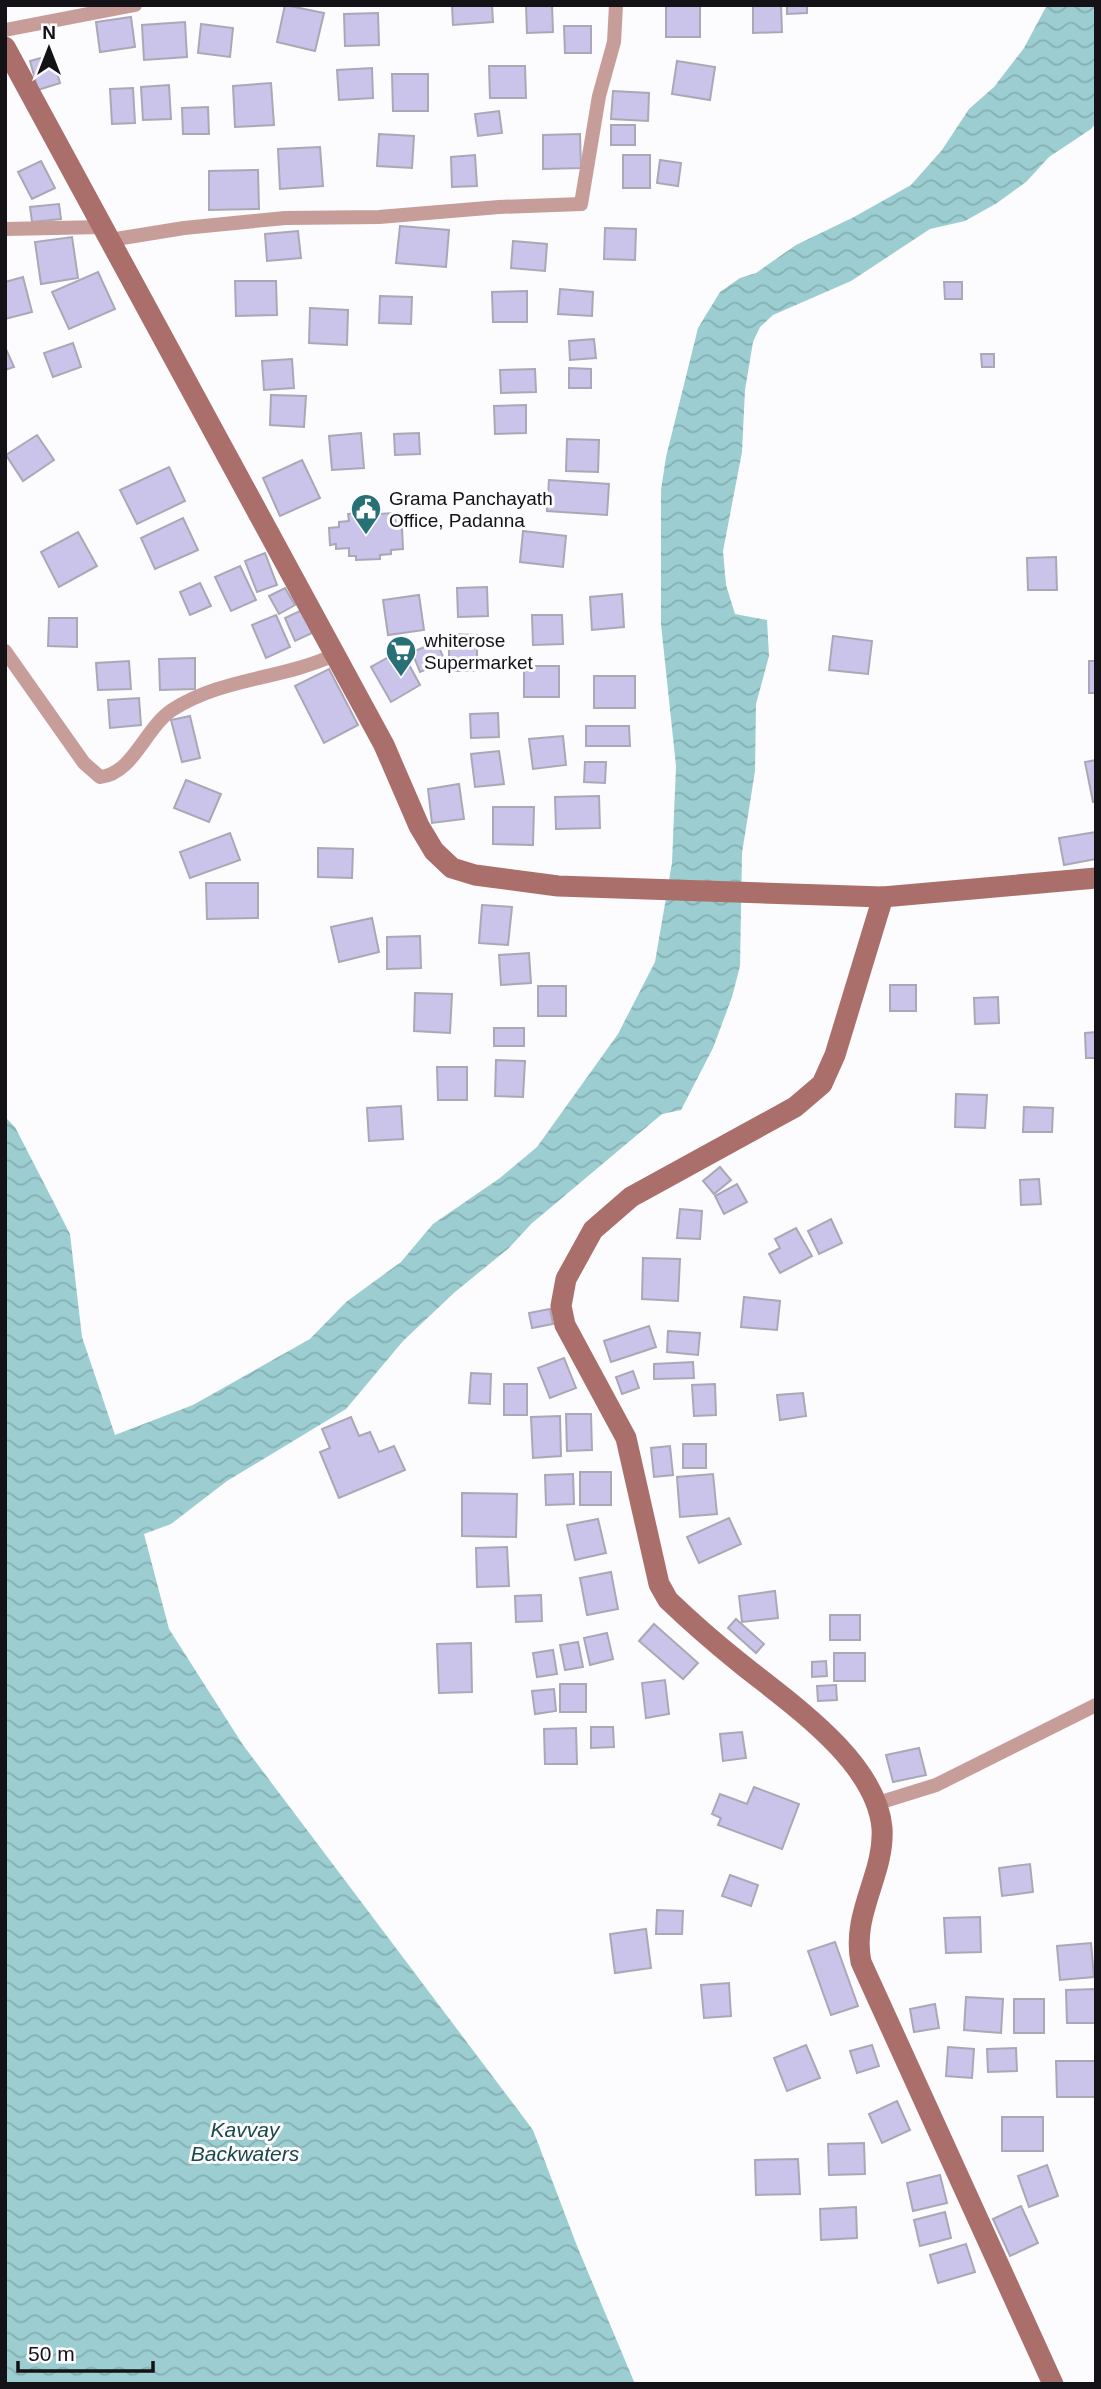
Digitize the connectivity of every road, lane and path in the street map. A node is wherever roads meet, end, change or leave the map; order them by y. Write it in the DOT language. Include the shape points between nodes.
graph roads {
  1 [pos="135,5"];
  2 [pos="617,5"];
  3 [pos="5,30"];
  4 [pos="5,47"];
  5 [pos="5,229"];
  6 [pos="106,234"];
  7 [pos="5,651"];
  8 [pos="334,655"];
  9 [pos="1096,878"];
  10 [pos="883,897"];
  11 [pos="1096,1705"];
  12 [pos="875,1804"];
  13 [pos="1053,2384"];
  1 -- 3 [label="street"];
  2 -- 6 [label="street" via="614,42 599,96 581,204 285,218"];
  4 -- 6 [label="main road"];
  5 -- 6 [label="street"];
  6 -- 8 [label="main road"];
  7 -- 8 [label="street" via="85,763 100,777 125,766 154,724 173,709 253,677 288,672"];
  8 -- 10 [label="main road" via="384,746 419,826 434,851 452,867 475,875 558,886"];
  9 -- 10 [label="main road"];
  10 -- 12 [label="main road" via="822,1084 795,1107 631,1197 593,1230 566,1279 561,1306 565,1325 626,1438 659,1584 668,1600 827,1732 852,1763"];
  11 -- 12 [label="street" via="936,1785"];
  12 -- 13 [label="main road" via="881,1845 857,1940 861,1962"];
}
